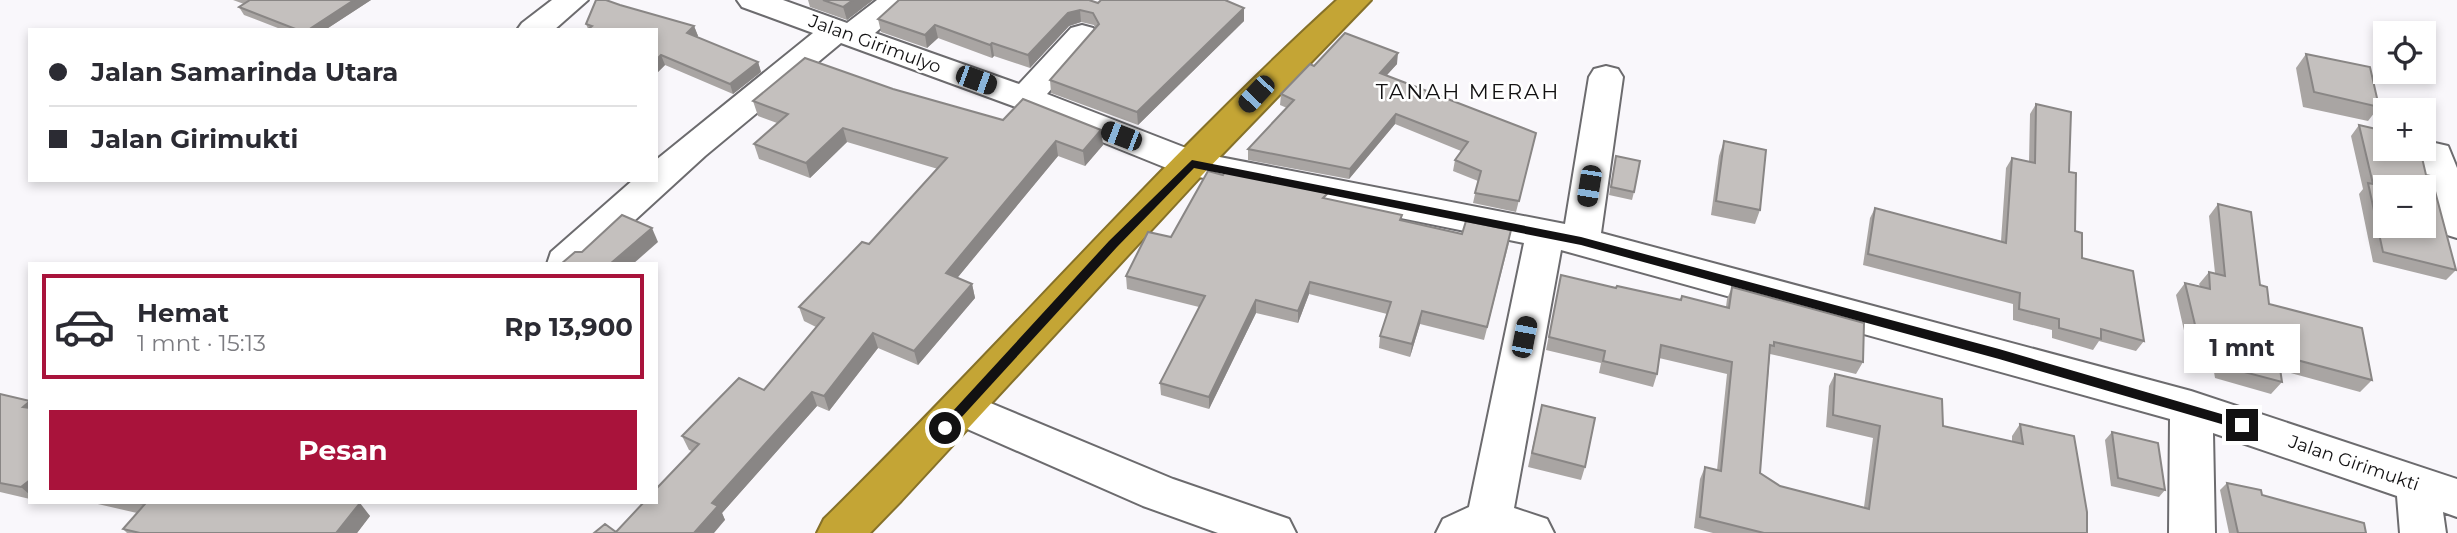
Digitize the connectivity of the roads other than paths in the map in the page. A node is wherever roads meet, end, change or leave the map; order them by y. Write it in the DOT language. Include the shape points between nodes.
graph roads {
  1 [pos="572,0"];
  2 [pos="753,0"];
  3 [pos="897,0"];
  4 [pos="1355,0"];
  5 [pos="536,28"];
  6 [pos="844,32"];
  7 [pos="1082,35"];
  8 [pos="1606,77"];
  9 [pos="1026,98"];
  10 [pos="2436,158"];
  11 [pos="1192,164"];
  12 [pos="658,179"];
  13 [pos="654,182"];
  14 [pos="2457,225"];
  15 [pos="1563,237"];
  16 [pos="565,262"];
  17 [pos="2192,408"];
  18 [pos="964,409"];
  19 [pos="2437,491"];
  20 [pos="1474,526"];
  21 [pos="855,530"];
  22 [pos="1273,533"];
  23 [pos="1531,533"];
  24 [pos="2192,533"];
  25 [pos="2423,533"];
  1 -- 5 [label="street"];
  2 -- 6 [label="street, Jalan Girimulyo"];
  3 -- 6 [label="street"];
  4 -- 11 [label="highway" via="1283,67"];
  6 -- 9 [label="street, Jalan Girimulyo"];
  6 -- 12 [label="street"];
  7 -- 9 [label="street"];
  8 -- 15 [label="street"];
  9 -- 11 [label="street, Jalan Girimulyo"];
  10 -- 14 [label="street"];
  11 -- 15 [label="street, Jalan Girimukti"];
  11 -- 18 [label="highway"];
  13 -- 16 [label="street"];
  15 -- 17 [label="street, Jalan Girimukti"];
  15 -- 20 [label="street"];
  17 -- 19 [label="street, Jalan Girimukti"];
  17 -- 24 [label="street"];
  18 -- 21 [label="highway"];
  18 -- 22 [label="street" via="1159,493"];
  19 -- 25 [label="street"];
  20 -- 23 [label="street"];
}
